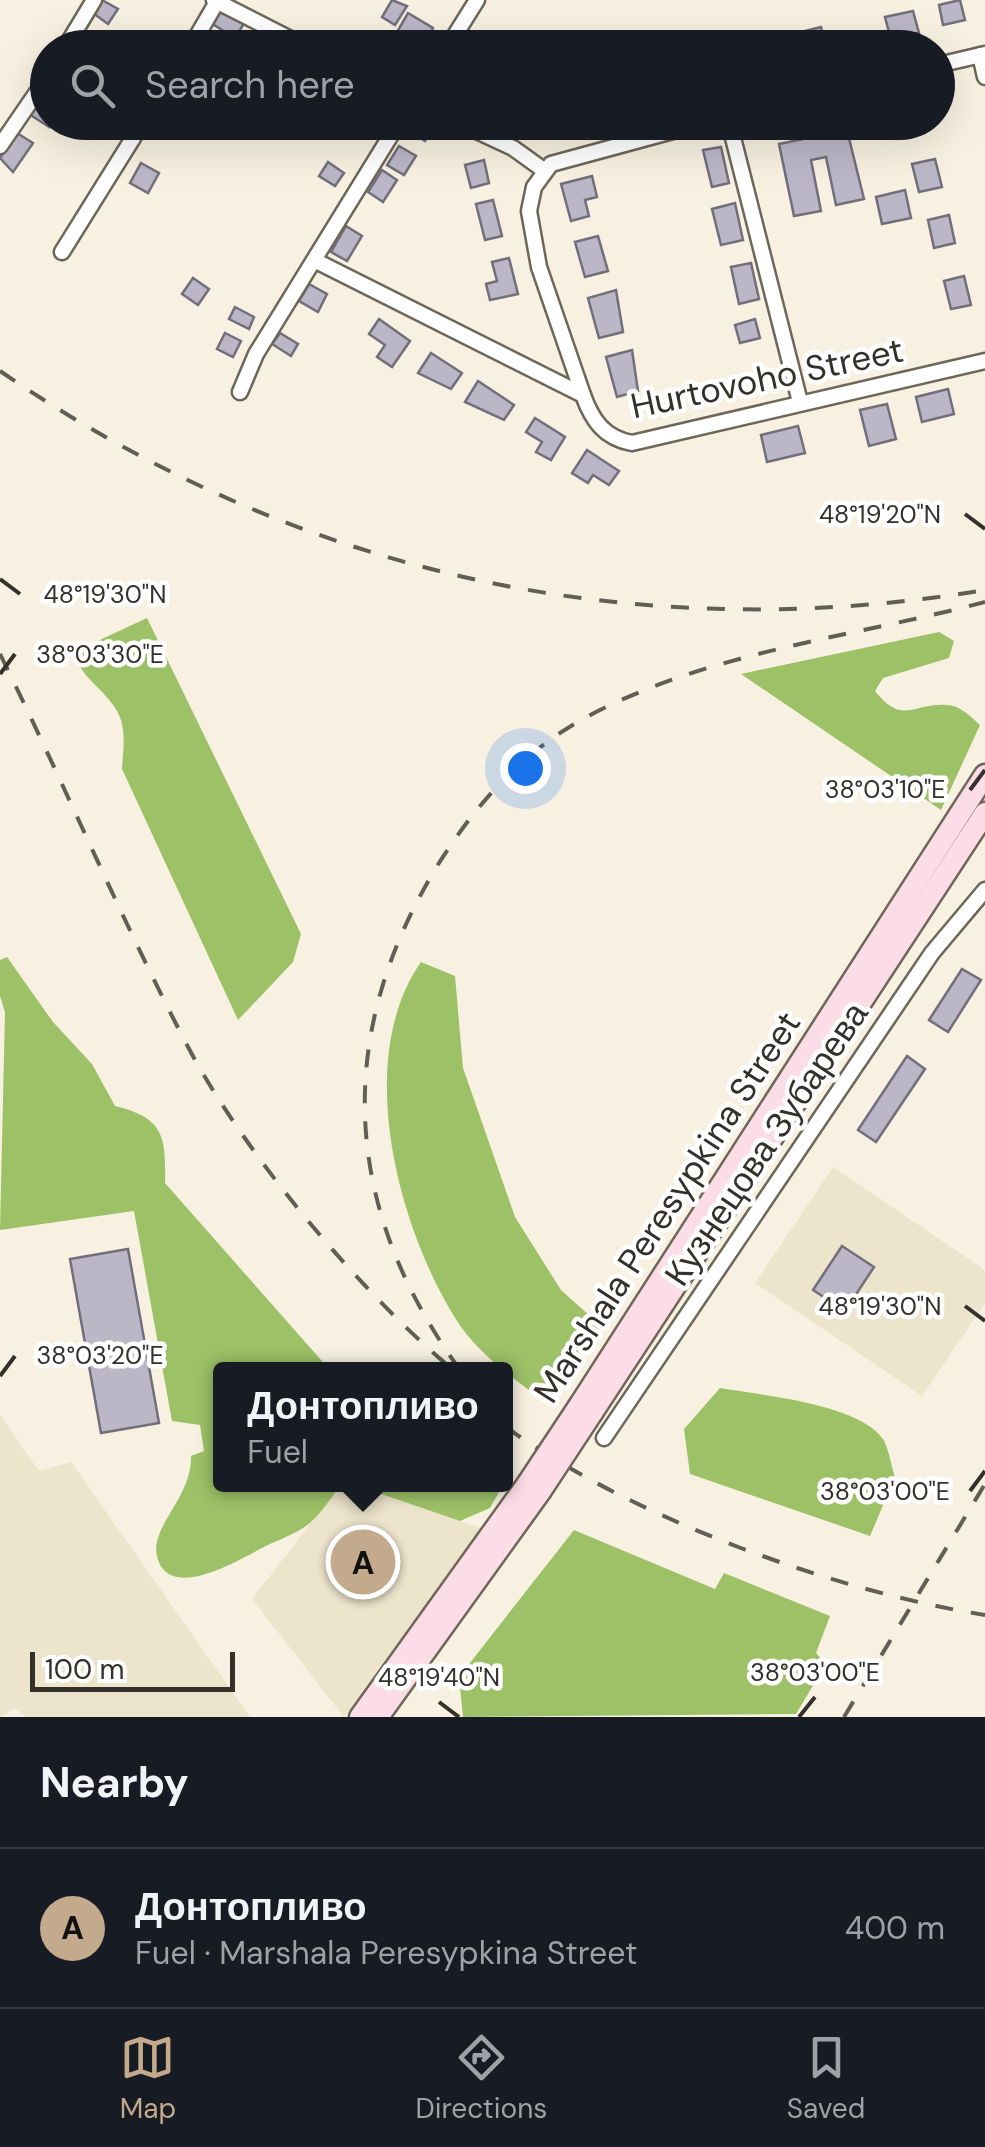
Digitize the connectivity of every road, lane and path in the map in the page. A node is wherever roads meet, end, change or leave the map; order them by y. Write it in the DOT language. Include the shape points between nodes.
graph roads {
  1 [pos="94,0"];
  2 [pos="217,0"];
  3 [pos="477,0"];
  4 [pos="76,30"];
  5 [pos="200,30"];
  6 [pos="274,30"];
  7 [pos="458,30"];
  8 [pos="982,54"];
  9 [pos="955,61"];
  10 [pos="985,76"];
  11 [pos="30,102"];
  12 [pos="133,140"];
  13 [pos="388,140"];
  14 [pos="496,140"];
  15 [pos="644,140"];
  16 [pos="734,140"];
  17 [pos="0,146"];
  18 [pos="548,168"];
  19 [pos="62,252"];
  20 [pos="316,262"];
  21 [pos="985,361"];
  22 [pos="240,392"];
  23 [pos="583,395"];
  24 [pos="800,402"];
  25 [pos="985,776"];
  26 [pos="985,813"];
  27 [pos="985,890"];
  28 [pos="586,1408"];
  29 [pos="604,1438"];
  30 [pos="534,1488"];
  31 [pos="360,1717"];
  32 [pos="378,1717"];
  1 -- 4 [label="street"];
  2 -- 5 [label="street"];
  2 -- 6 [label="street"];
  3 -- 7 [label="street"];
  8 -- 9 [label="street"];
  8 -- 10 [label="street"];
  11 -- 17 [label="street"];
  12 -- 19 [label="street"];
  13 -- 20 [label="street"];
  14 -- 18 [label="street"];
  15 -- 18 [label="street"];
  16 -- 24 [label="street"];
  18 -- 23 [label="street" via="528,200 533,241"];
  20 -- 22 [label="street" via="256,354"];
  20 -- 23 [label="street, Hurtovoho Street"];
  21 -- 24 [label="street, Hurtovoho Street"];
  23 -- 24 [label="street, Hurtovoho Street" via="608,435 632,442"];
  25 -- 28 [label="main road, Marshala Peresypkina Street"];
  26 -- 28 [label="main road, Marshala Peresypkina Street"];
  27 -- 29 [label="street, Кузнецова Зубарева" via="932,953"];
  28 -- 30 [label="main road, Marshala Peresypkina Street, bridge"];
  30 -- 31 [label="main road, Marshala Peresypkina Street"];
  30 -- 32 [label="main road, Marshala Peresypkina Street"];
}
